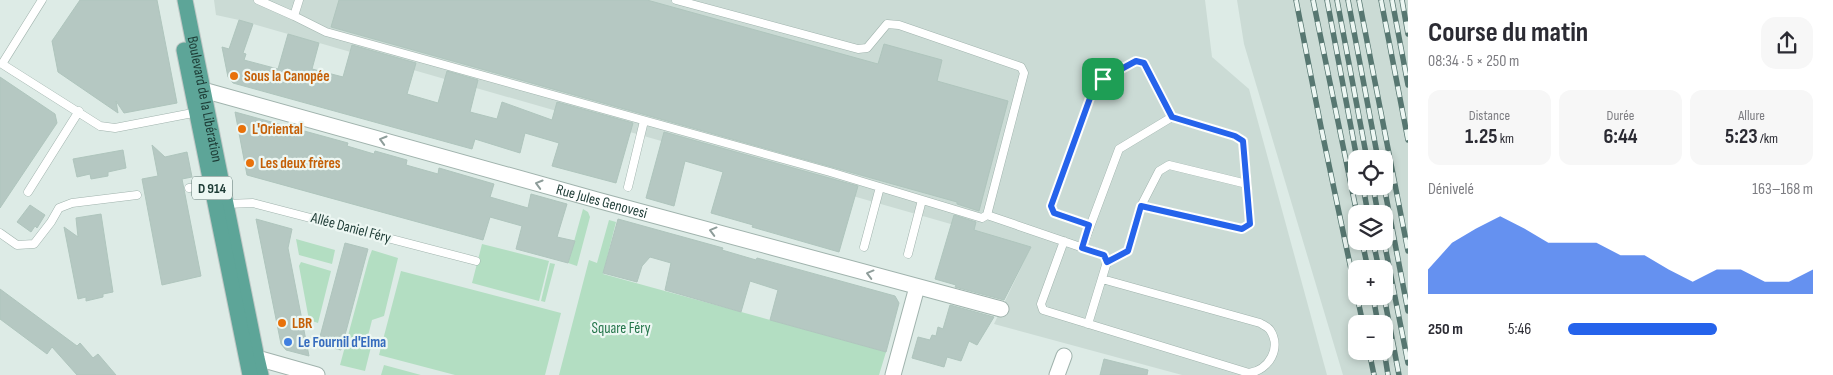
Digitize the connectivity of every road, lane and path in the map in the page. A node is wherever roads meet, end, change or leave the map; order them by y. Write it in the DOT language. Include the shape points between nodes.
graph roads {
  1 [pos="42,0"];
  2 [pos="174,0"];
  3 [pos="184,0"];
  4 [pos="193,0"];
  5 [pos="258,0"];
  6 [pos="299,0"];
  7 [pos="676,0"];
  8 [pos="294,16"];
  9 [pos="1,64"];
  10 [pos="198,66"];
  11 [pos="203,90"];
  12 [pos="79,111"];
  13 [pos="202,111"];
  14 [pos="1172,117"];
  15 [pos="644,121"];
  16 [pos="1247,184"];
  17 [pos="217,185"];
  18 [pos="628,187"];
  19 [pos="880,187"];
  20 [pos="189,188"];
  21 [pos="28,192"];
  22 [pos="138,194"];
  23 [pos="922,200"];
  24 [pos="226,204"];
  25 [pos="1141,206"];
  26 [pos="987,215"];
  27 [pos="1089,225"];
  28 [pos="0,233"];
  29 [pos="1064,241"];
  30 [pos="864,246"];
  31 [pos="1082,248"];
  32 [pos="908,254"];
  33 [pos="476,261"];
  34 [pos="1107,262"];
  35 [pos="1102,279"];
  36 [pos="917,287"];
  37 [pos="1001,309"];
  38 [pos="1088,324"];
  39 [pos="1064,356"];
  40 [pos="257,358"];
  41 [pos="250,375"];
  42 [pos="262,375"];
  43 [pos="317,375"];
  44 [pos="893,375"];
  45 [pos="1057,375"];
  1 -- 9 [label="lane"];
  2 -- 13 [label="main road, Boulevard de la Libération / D 914"];
  3 -- 10 [label="main road, Boulevard de la Libération / D 914"];
  4 -- 10 [label="main road" via="202,47"];
  5 -- 8 [label="lane"];
  6 -- 8 [label="lane"];
  7 -- 26 [label="lane" via="858,49 867,48 887,24 898,25 1020,67 1024,73"];
  8 -- 15 [label="lane" via="326,32"];
  9 -- 12 [label="lane"];
  10 -- 11 [label="main road, Boulevard de la Libération / D 914"];
  11 -- 13 [label="main road, Boulevard de la Libération / D 914"];
  36 -- 11 [label="street, Rue Jules Genovesi, one-way"];
  12 -- 13 [label="lane" via="100,126 115,128"];
  12 -- 21 [label="lane"];
  13 -- 17 [label="main road, Boulevard de la Libération / D 914"];
  14 -- 16 [label="lane" via="1243,141"];
  14 -- 27 [label="lane" via="1119,149"];
  14 -- 27 [label="lane" via="1144,63 1136,61 1094,87 1051,206 1054,213"];
  15 -- 18 [label="lane"];
  15 -- 19 [label="lane"];
  16 -- 25 [label="lane" via="1169,165 1159,171"];
  16 -- 25 [label="lane" via="1250,224 1242,229"];
  17 -- 20 [label="lane"];
  17 -- 24 [label="main road, Boulevard de la Libération / D 914"];
  17 -- 41 [label="main road, Boulevard de la Libération / D 914"];
  19 -- 23 [label="lane"];
  19 -- 30 [label="lane"];
  22 -- 28 [label="lane" via="72,203 59,208 34,244 17,245"];
  23 -- 26 [label="lane" via="982,218"];
  23 -- 32 [label="lane"];
  24 -- 33 [label="lane, Allée Daniel Féry" via="253,203"];
  24 -- 40 [label="main road, Boulevard de la Libération / D 914"];
  25 -- 34 [label="lane" via="1128,251"];
  26 -- 29 [label="lane"];
  27 -- 31 [label="lane"];
  29 -- 31 [label="lane"];
  29 -- 38 [label="lane" via="1041,304 1043,310"];
  31 -- 34 [label="lane" via="1104,255"];
  34 -- 35 [label="lane"];
  35 -- 38 [label="lane"];
  35 -- 38 [label="lane" via="1260,323 1270,329 1276,347 1273,357 1258,372 1249,373"];
  36 -- 37 [label="street, Rue Jules Genovesi"];
  36 -- 44 [label="street"];
  39 -- 45 [label="street"];
  40 -- 42 [label="main road, Boulevard de la Libération / D 914"];
  40 -- 43 [label="street"];
}
